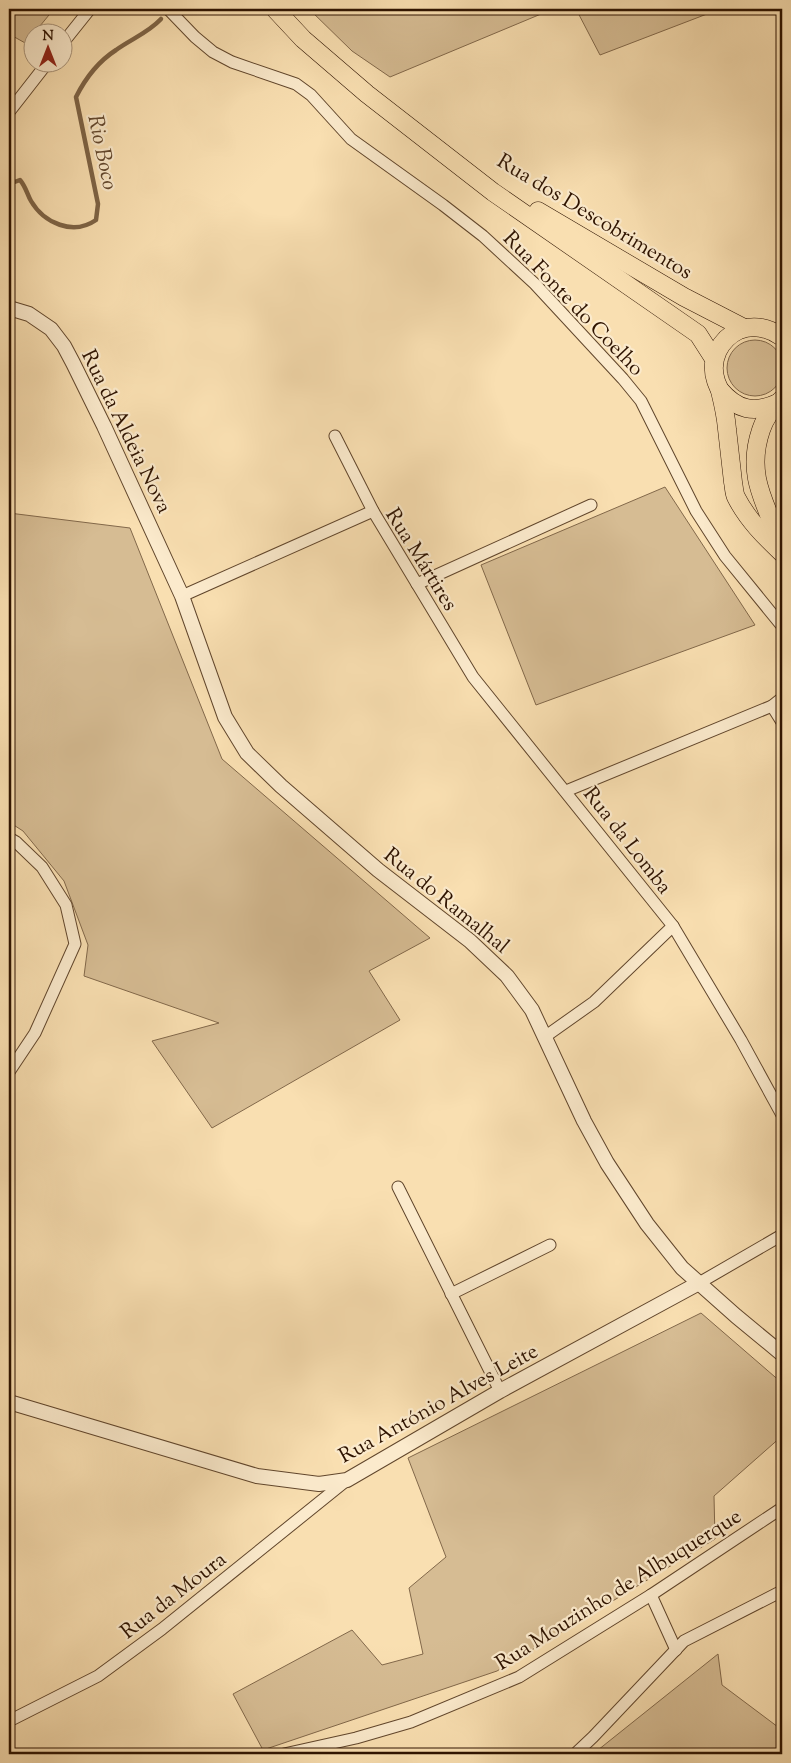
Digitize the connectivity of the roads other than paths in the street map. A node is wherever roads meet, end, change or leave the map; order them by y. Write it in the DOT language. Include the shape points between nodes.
graph roads {
  1 [pos="90,9"];
  2 [pos="168,9"];
  3 [pos="275,9"];
  4 [pos="72,32"];
  5 [pos="40,72"];
  6 [pos="9,112"];
  7 [pos="425,138"];
  8 [pos="9,308"];
  9 [pos="744,328"];
  10 [pos="782,337"];
  11 [pos="714,360"];
  12 [pos="720,390"];
  13 [pos="780,401"];
  14 [pos="335,436"];
  15 [pos="591,505"];
  16 [pos="373,511"];
  17 [pos="782,547"];
  18 [pos="782,553"];
  19 [pos="417,584"];
  20 [pos="182,596"];
  21 [pos="782,626"];
  22 [pos="782,698"];
  23 [pos="772,706"];
  24 [pos="782,722"];
  25 [pos="566,791"];
  26 [pos="9,838"];
  27 [pos="673,926"];
  28 [pos="546,1036"];
  29 [pos="9,1072"];
  30 [pos="782,1115"];
  31 [pos="398,1187"];
  32 [pos="782,1235"];
  33 [pos="550,1245"];
  34 [pos="698,1283"];
  35 [pos="451,1294"];
  36 [pos="782,1354"];
  37 [pos="500,1391"];
  38 [pos="9,1402"];
  39 [pos="347,1480"];
  40 [pos="782,1508"];
  41 [pos="782,1591"];
  42 [pos="651,1595"];
  43 [pos="676,1650"];
  44 [pos="9,1721"];
  45 [pos="284,1754"];
  46 [pos="575,1754"];
  1 -- 4 [label="street"];
  2 -- 21 [label="street, Rua Fonte do Coelho" via="213,52 296,84 311,95 351,139 483,236 535,284 641,401 696,511 725,556"];
  3 -- 7 [label="main road, Rua dos Descobrimentos" via="303,39"];
  5 -- 6 [label="street"];
  7 -- 9 [label="main road, Rua dos Descobrimentos" via="526,203 684,297"];
  7 -- 11 [label="main road, Rua dos Descobrimentos" via="493,192 698,334"];
  8 -- 20 [label="street, Rua da Aldeia Nova" via="29,314 51,329 64,346"];
  9 -- 10 [label="main road" via="771,330"];
  9 -- 11 [label="main road" via="725,340"];
  11 -- 12 [label="main road" via="715,380"];
  12 -- 13 [label="main road" via="728,400 753,410"];
  12 -- 18 [label="main road" via="736,496 759,532"];
  13 -- 17 [label="main road" via="766,417 755,447 754,466 762,502"];
  14 -- 16 [label="street"];
  15 -- 19 [label="street"];
  16 -- 19 [label="street, Rua Mártires"];
  16 -- 20 [label="street, Rua Mártires"];
  19 -- 25 [label="street, Rua Mártires" via="474,678"];
  20 -- 28 [label="street, Rua do Ramalhal" via="226,717 247,753 378,870 489,958 518,990"];
  22 -- 23 [label="street, Rua da Lomba"];
  23 -- 24 [label="street"];
  23 -- 25 [label="street, Rua da Lomba"];
  25 -- 27 [label="street, Rua da Lomba"];
  26 -- 29 [label="street" via="42,867 66,905 76,944 35,1033"];
  27 -- 28 [label="street" via="594,1002"];
  27 -- 30 [label="street, Rua da Lomba"];
  28 -- 34 [label="street, Rua do Ramalhal" via="584,1121 611,1170 647,1224"];
  31 -- 35 [label="street"];
  32 -- 34 [label="street"];
  33 -- 35 [label="street"];
  34 -- 36 [label="street, Rua do Ramalhal"];
  34 -- 37 [label="street, Rua António Alves Leite"];
  35 -- 37 [label="street"];
  37 -- 39 [label="street, Rua António Alves Leite"];
  38 -- 39 [label="street, Rua António Alves Leite" via="257,1476 319,1484"];
  39 -- 44 [label="street, Rua da Moura" via="162,1629 98,1676"];
  40 -- 42 [label="street, Rua Mouzinho de Albuquerque"];
  41 -- 43 [label="street" via="684,1642"];
  42 -- 43 [label="street"];
  42 -- 45 [label="street, Rua Mouzinho de Albuquerque" via="520,1676 411,1722"];
  43 -- 46 [label="street"];
}
